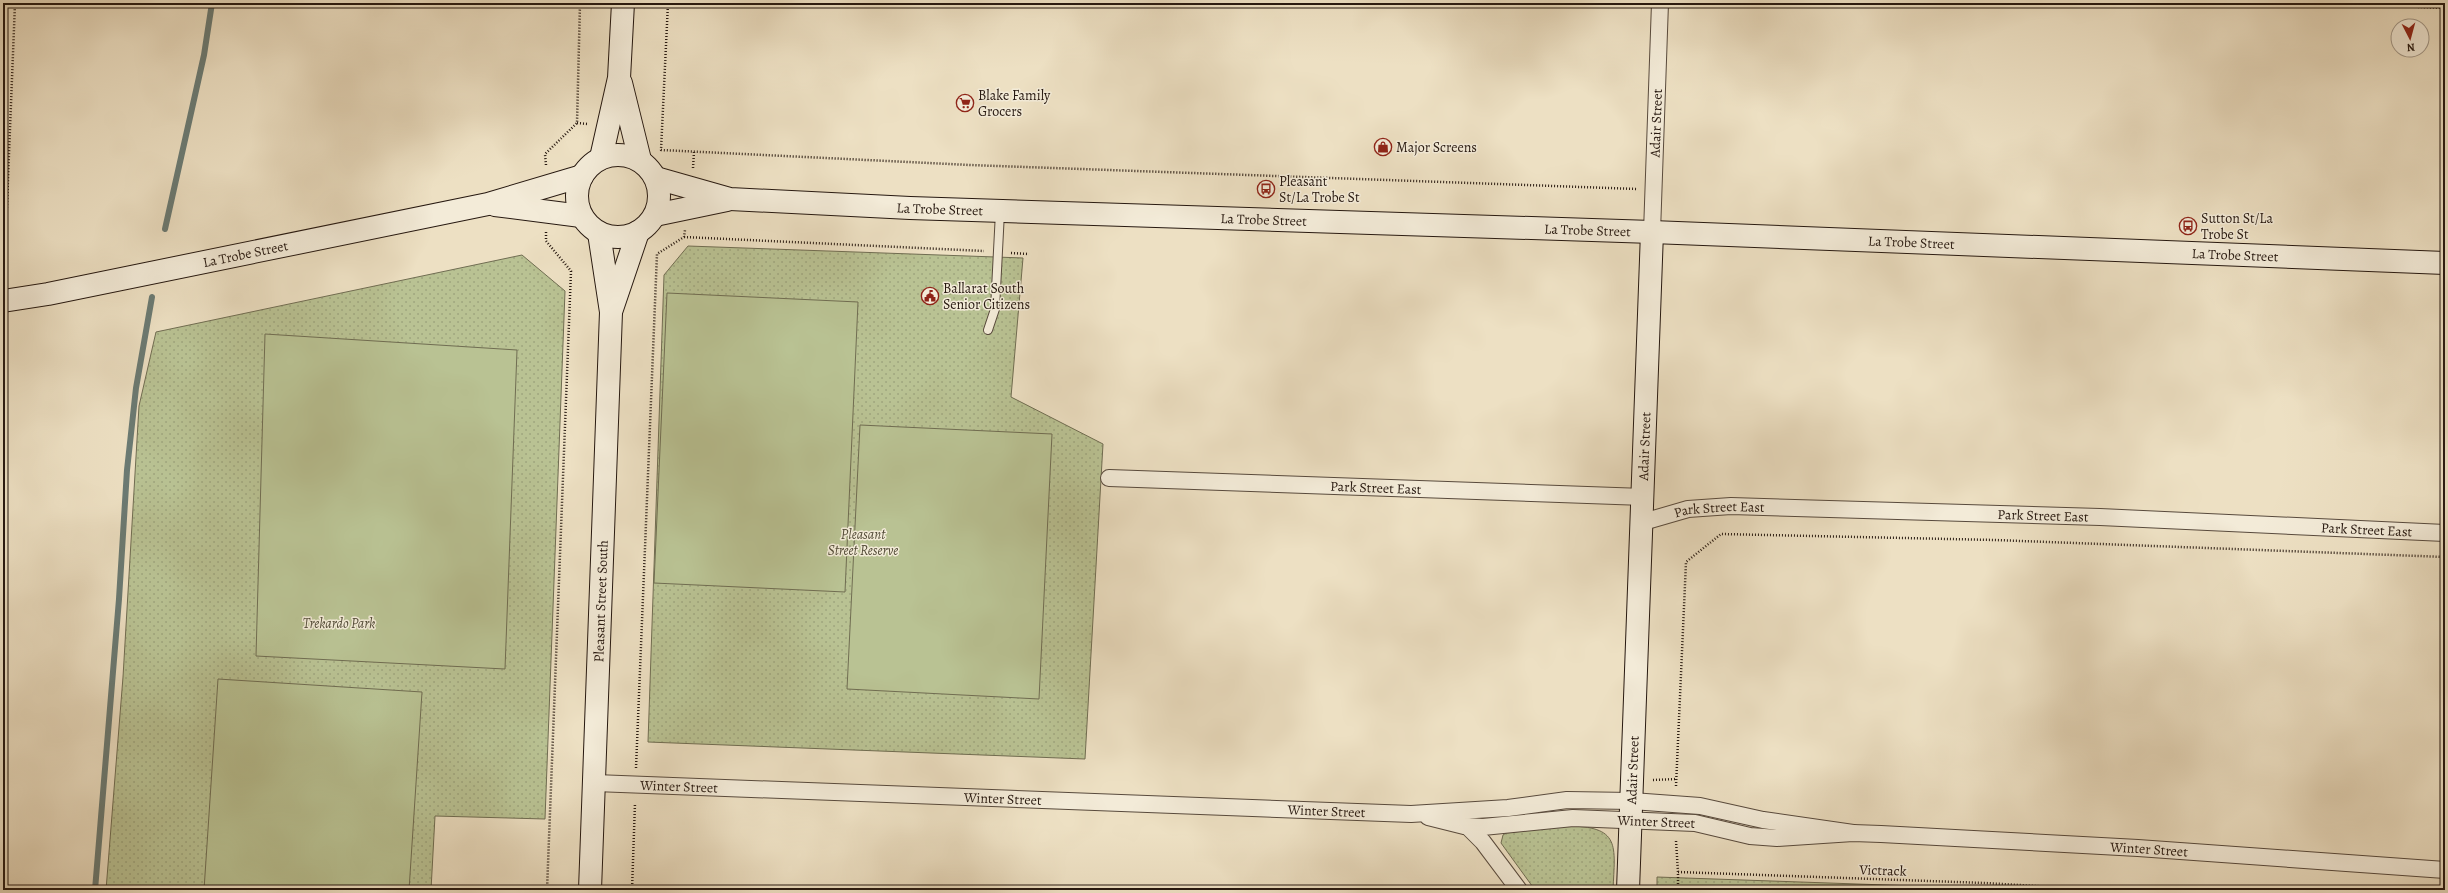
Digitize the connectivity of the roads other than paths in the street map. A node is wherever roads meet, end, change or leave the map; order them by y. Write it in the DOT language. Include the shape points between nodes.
graph roads {
  1 [pos="623,3"];
  2 [pos="1660,3"];
  3 [pos="620,78"];
  4 [pos="601,158"];
  5 [pos="640,160"];
  6 [pos="582,176"];
  7 [pos="656,178"];
  8 [pos="730,199"];
  9 [pos="488,204"];
  10 [pos="1000,211"];
  11 [pos="655,215"];
  12 [pos="582,216"];
  13 [pos="638,232"];
  14 [pos="1652,232"];
  15 [pos="599,233"];
  16 [pos="2445,263"];
  17 [pos="3,301"];
  18 [pos="611,312"];
  19 [pos="988,330"];
  20 [pos="1109,478"];
  21 [pos="1644,497"];
  22 [pos="1643,522"];
  23 [pos="2445,533"];
  24 [pos="595,783"];
  25 [pos="1632,811"];
  26 [pos="1411,814"];
  27 [pos="1467,826"];
  28 [pos="1853,833"];
  29 [pos="2445,870"];
  30 [pos="590,890"];
  31 [pos="1519,890"];
  32 [pos="1628,890"];
  1 -- 3 [label="main road"];
  2 -- 14 [label="street, Adair Street"];
  3 -- 4 [label="main road"];
  3 -- 5 [label="main road"];
  4 -- 5 [label="main road" via="620,155"];
  4 -- 6 [label="main road" via="586,168"];
  5 -- 7 [label="main road"];
  6 -- 9 [label="main road, La Trobe Street"];
  6 -- 12 [label="main road" via="577,189 577,202"];
  7 -- 8 [label="main road, La Trobe Street"];
  7 -- 11 [label="main road" via="660,190"];
  8 -- 10 [label="main road, La Trobe Street"];
  8 -- 11 [label="main road, La Trobe Street"];
  9 -- 12 [label="main road, La Trobe Street"];
  9 -- 17 [label="main road, La Trobe Street"];
  10 -- 14 [label="main road, La Trobe Street"];
  10 -- 19 [label="lane" via="994,309"];
  11 -- 13 [label="main road"];
  12 -- 15 [label="main road"];
  13 -- 15 [label="main road" via="626,237 612,237"];
  13 -- 18 [label="main road, Pleasant Street South"];
  14 -- 16 [label="main road, La Trobe Street"];
  14 -- 21 [label="main road, Adair Street"];
  15 -- 18 [label="main road, Pleasant Street South"];
  18 -- 24 [label="main road, Pleasant Street South"];
  20 -- 21 [label="street, Park Street East"];
  21 -- 22 [label="main road, Adair Street"];
  22 -- 23 [label="street, Park Street East" via="1688,509 1731,506 2093,517"];
  22 -- 25 [label="main road, Adair Street"];
  24 -- 26 [label="street, Winter Street"];
  24 -- 30 [label="main road, Pleasant Street South"];
  25 -- 26 [label="street, Winter Street" via="1563,800 1508,808"];
  25 -- 27 [label="street, Winter Street" via="1491,826"];
  25 -- 28 [label="street, Winter Street" via="1750,836 1777,838"];
  25 -- 28 [label="street, Winter Street" via="1676,804 1700,806 1763,820"];
  25 -- 32 [label="main road, Adair Street"];
  26 -- 27 [label="street, Winter Street"];
  27 -- 31 [label="street" via="1483,842"];
  28 -- 29 [label="street, Winter Street" via="2138,848"];
}
